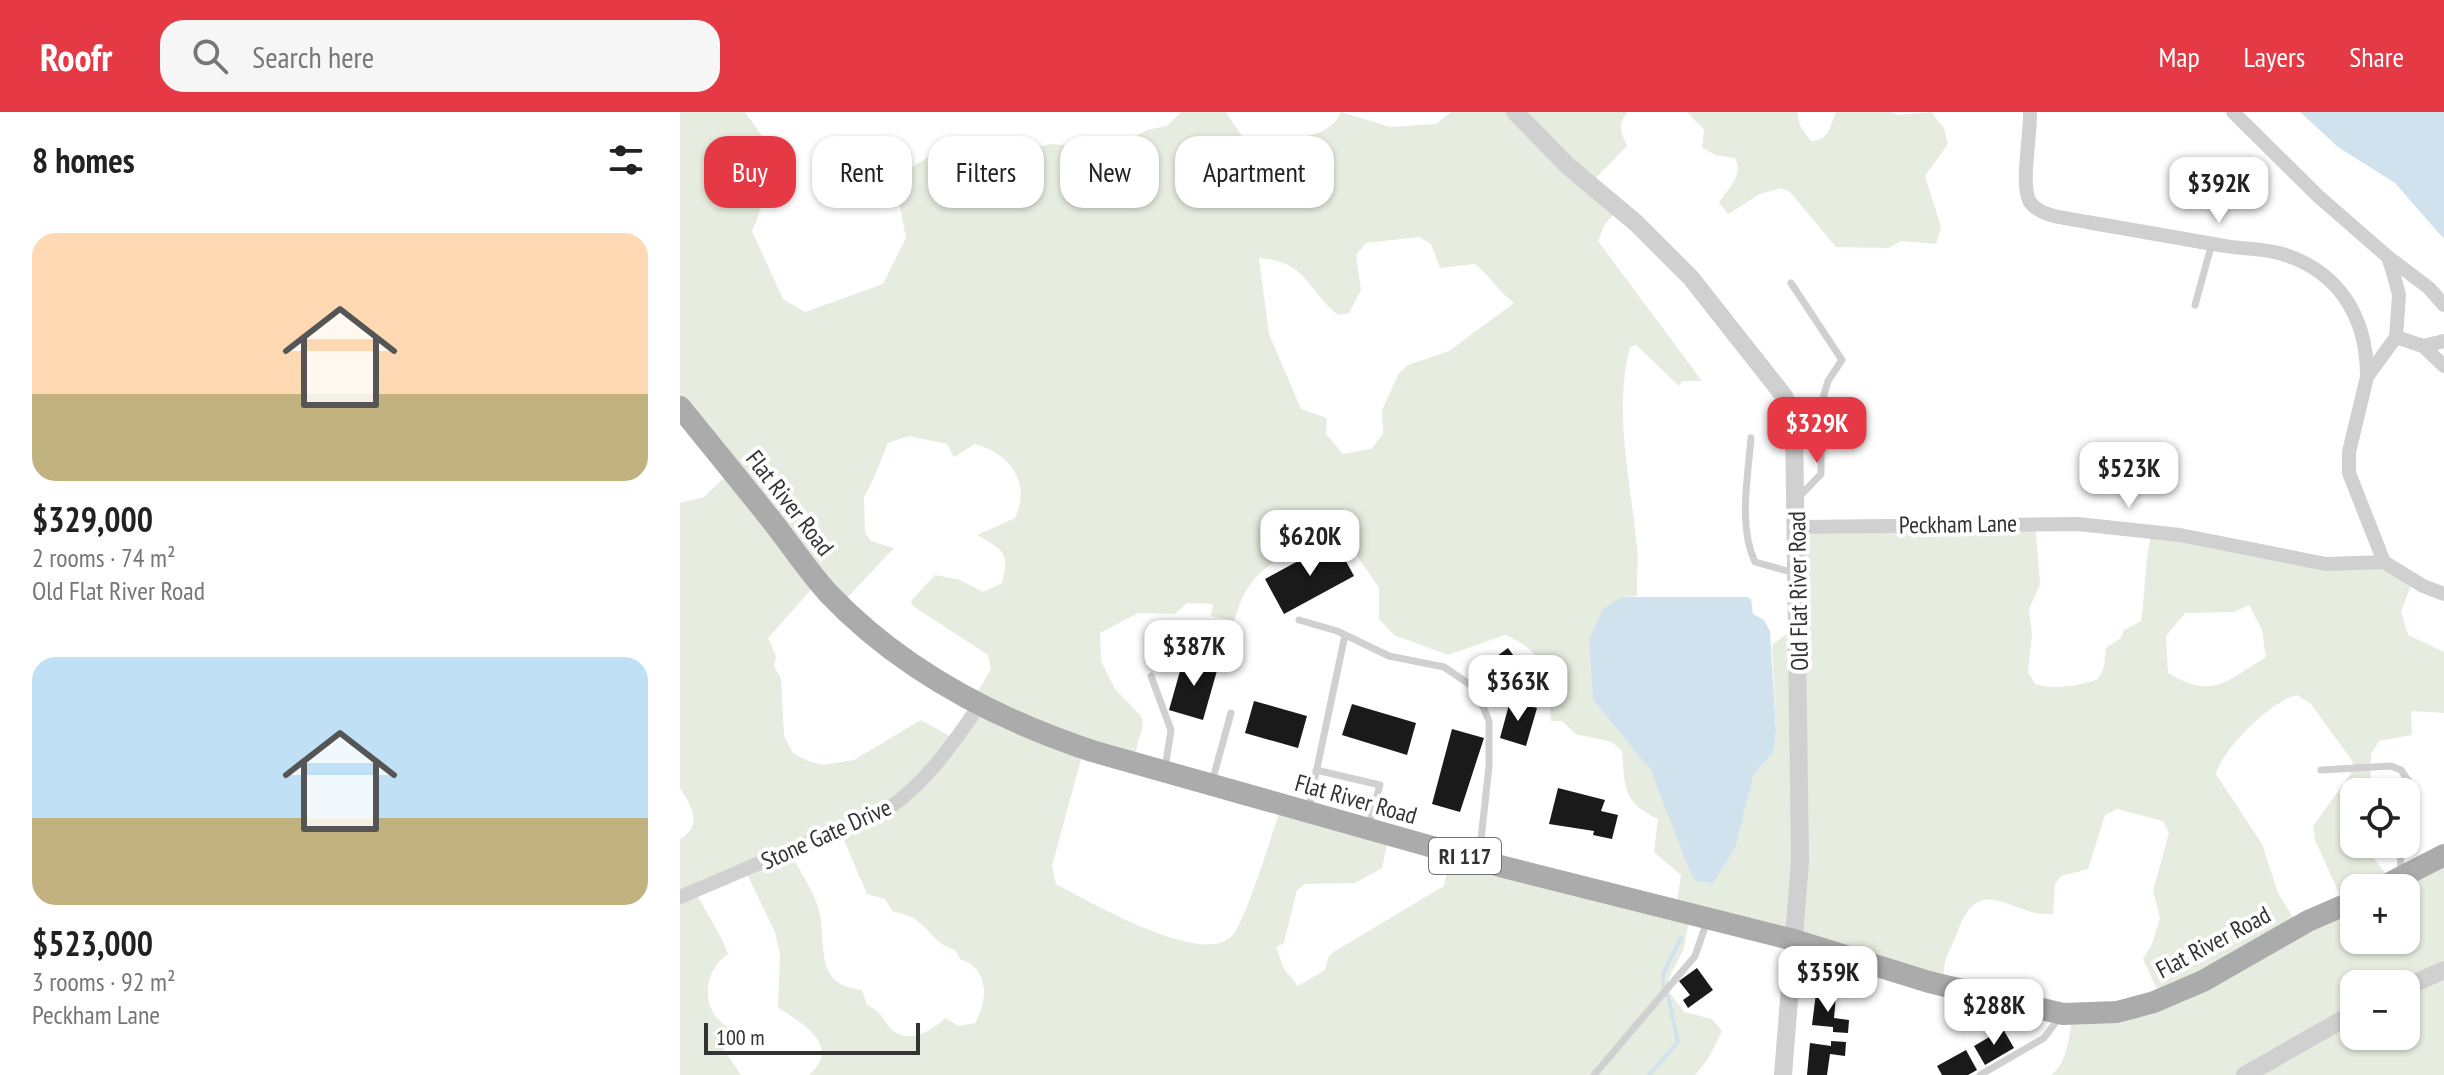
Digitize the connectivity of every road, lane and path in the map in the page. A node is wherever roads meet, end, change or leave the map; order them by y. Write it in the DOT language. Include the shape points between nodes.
graph roads {
  1 [pos="1515,112"];
  2 [pos="2030,112"];
  3 [pos="2233,112"];
  4 [pos="2212,243"];
  5 [pos="2388,257"];
  6 [pos="1791,283"];
  7 [pos="2195,305"];
  8 [pos="2444,305"];
  9 [pos="2396,337"];
  10 [pos="2444,341"];
  11 [pos="2423,346"];
  12 [pos="2444,366"];
  13 [pos="2367,377"];
  14 [pos="680,407"];
  15 [pos="1751,438"];
  16 [pos="1797,500"];
  17 [pos="1796,527"];
  18 [pos="2384,562"];
  19 [pos="1797,574"];
  20 [pos="2444,594"];
  21 [pos="1299,620"];
  22 [pos="1345,635"];
  23 [pos="1151,676"];
  24 [pos="980,705"];
  25 [pos="1231,713"];
  26 [pos="1316,770"];
  27 [pos="2321,770"];
  28 [pos="1164,771"];
  29 [pos="2406,778"];
  30 [pos="1211,784"];
  31 [pos="1308,813"];
  32 [pos="1367,829"];
  33 [pos="2444,855"];
  34 [pos="1479,860"];
  35 [pos="2408,874"];
  36 [pos="680,897"];
  37 [pos="2340,907"];
  38 [pos="1708,919"];
  39 [pos="1794,940"];
  40 [pos="2444,970"];
  41 [pos="2420,981"];
  42 [pos="2063,1014"];
  43 [pos="2340,1021"];
  44 [pos="1594,1075"];
  45 [pos="1783,1075"];
  46 [pos="1980,1075"];
  47 [pos="2245,1075"];
  1 -- 16 [label="street, Old Flat River Road" via="1691,278 1784,396 1796,437"];
  2 -- 4 [label="street" via="2025,187 2035,206 2058,216"];
  3 -- 5 [label="street"];
  4 -- 7 [label="lane"];
  4 -- 13 [label="street" via="2277,252 2326,278 2362,326"];
  5 -- 8 [label="street"];
  5 -- 9 [label="street" via="2399,295"];
  6 -- 16 [label="lane" via="1842,360 1821,405 1821,474"];
  9 -- 11 [label="street"];
  9 -- 13 [label="street"];
  10 -- 11 [label="street"];
  11 -- 12 [label="street"];
  13 -- 18 [label="street" via="2349,473"];
  14 -- 24 [label="main road, Flat River Road / RI 117" via="828,592 923,673"];
  15 -- 19 [label="lane" via="1749,549 1755,562"];
  16 -- 17 [label="street, Old Flat River Road"];
  17 -- 18 [label="street, Peckham Lane" via="2078,524 2180,535 2326,564"];
  17 -- 19 [label="street, Old Flat River Road"];
  18 -- 20 [label="street"];
  19 -- 39 [label="street, Old Flat River Road" via="1800,861"];
  21 -- 22 [label="lane"];
  22 -- 26 [label="lane"];
  22 -- 34 [label="lane" via="1389,656 1444,667 1475,688 1489,721"];
  23 -- 28 [label="lane" via="1171,730"];
  24 -- 28 [label="main road, Flat River Road / RI 117" via="1049,737"];
  24 -- 36 [label="street, Stone Gate Drive" via="936,766 889,808"];
  25 -- 30 [label="lane"];
  26 -- 31 [label="lane"];
  26 -- 32 [label="lane" via="1380,785"];
  27 -- 29 [label="lane" via="2391,766"];
  28 -- 30 [label="main road, Flat River Road / RI 117"];
  30 -- 31 [label="main road, Flat River Road / RI 117"];
  31 -- 32 [label="main road, Flat River Road / RI 117"];
  32 -- 34 [label="main road, Flat River Road / RI 117"];
  33 -- 35 [label="main road"];
  34 -- 38 [label="main road, Flat River Road / RI 117"];
  37 -- 42 [label="main road, Flat River Road / RI 117" via="2154,1002 2117,1012"];
  38 -- 39 [label="main road, Flat River Road / RI 117"];
  38 -- 44 [label="lane" via="1695,956"];
  39 -- 42 [label="main road, Flat River Road / RI 117" via="1929,982"];
  39 -- 45 [label="street, Old Flat River Road"];
  40 -- 41 [label="street"];
  42 -- 46 [label="lane" via="2044,1038"];
  43 -- 47 [label="street"];
}
